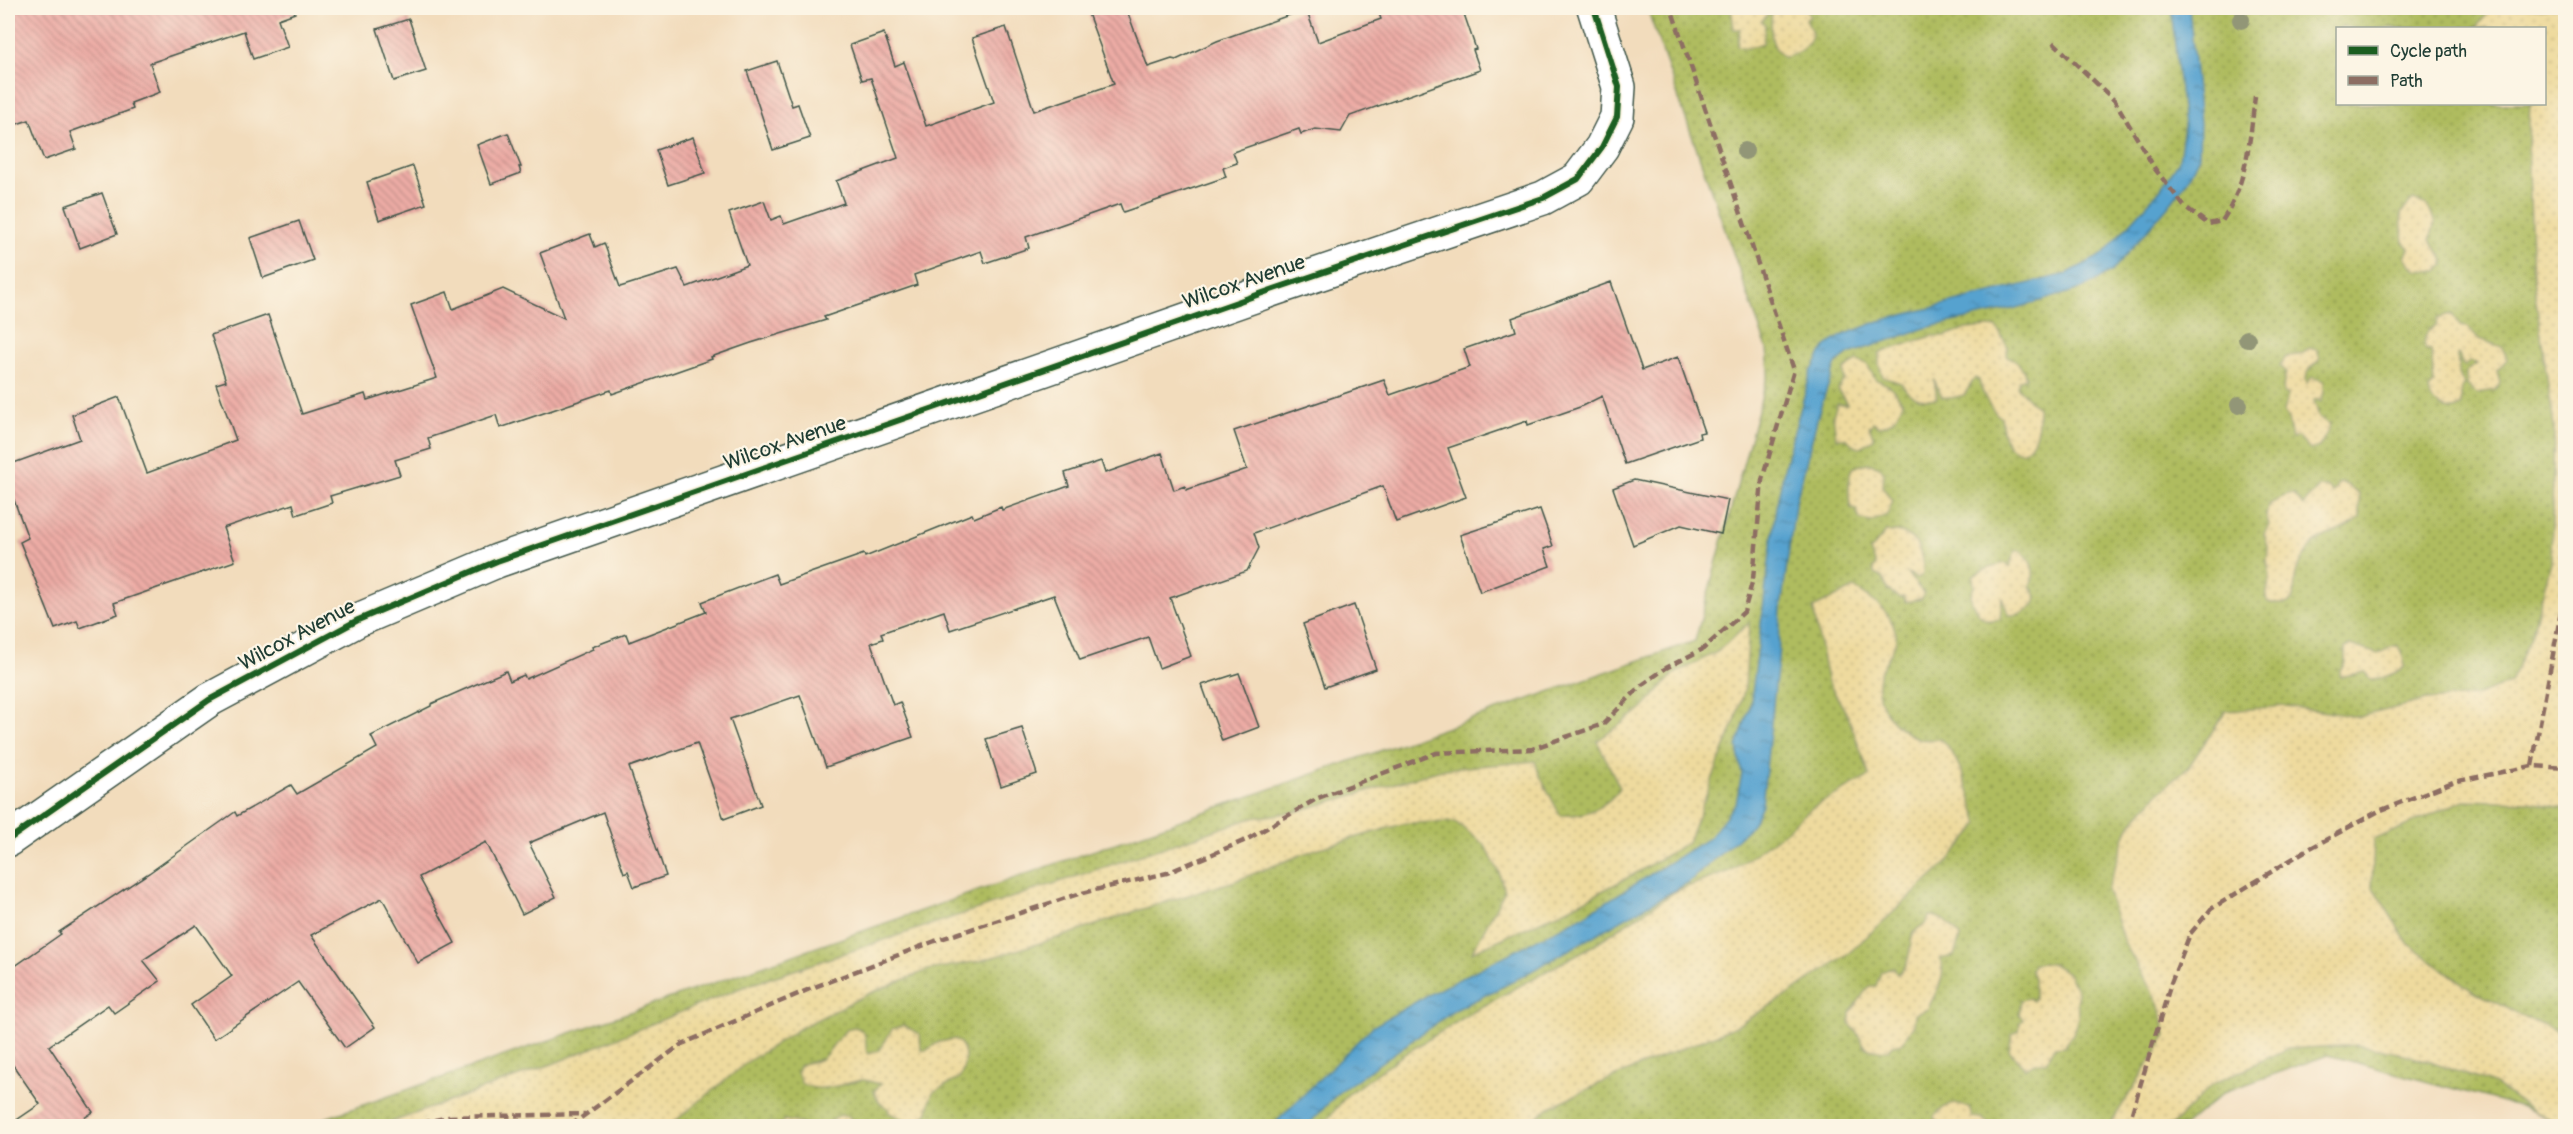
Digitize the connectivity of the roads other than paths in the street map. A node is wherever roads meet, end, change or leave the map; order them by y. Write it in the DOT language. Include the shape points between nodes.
graph roads {
  1 [pos="1594,8"];
  2 [pos="8,840"];
  1 -- 2 [label="street, Wilcox Avenue" via="1619,87 1617,117 1602,147 1578,179 1543,198 508,557 358,620 209,700"];
}
